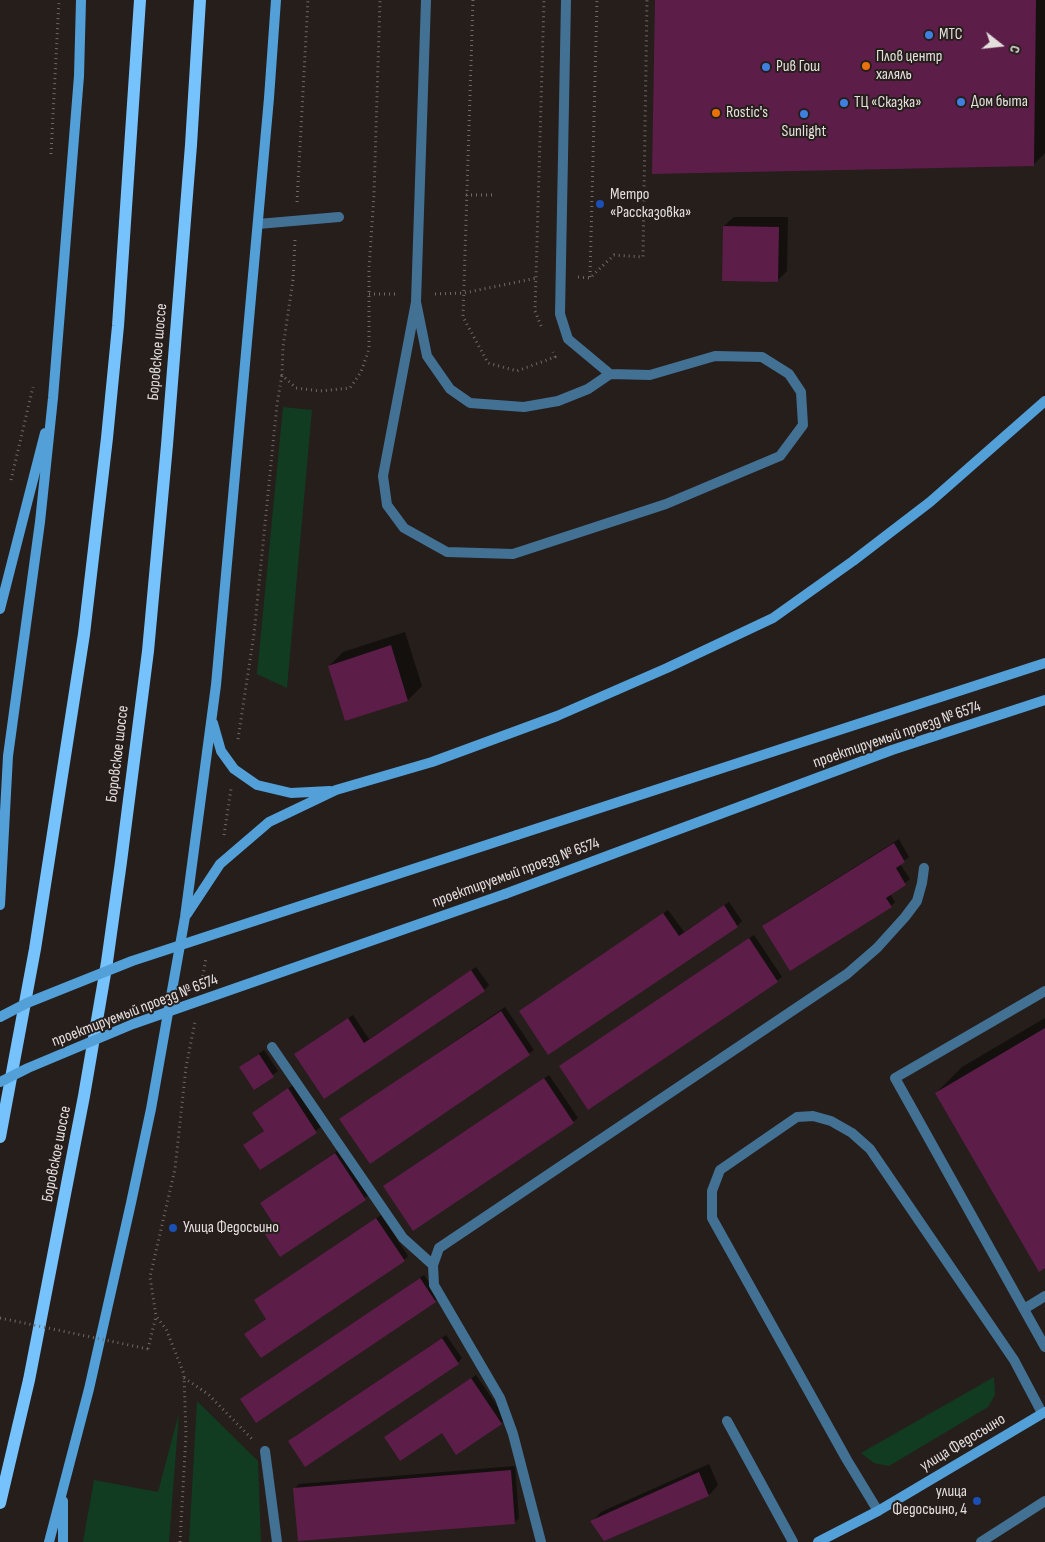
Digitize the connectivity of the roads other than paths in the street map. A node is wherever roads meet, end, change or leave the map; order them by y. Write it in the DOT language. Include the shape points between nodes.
graph roads {
  1 [pos="81,0"];
  2 [pos="140,0"];
  3 [pos="200,0"];
  4 [pos="276,0"];
  5 [pos="426,0"];
  6 [pos="566,0"];
  7 [pos="338,217"];
  8 [pos="258,224"];
  9 [pos="416,298"];
  10 [pos="610,374"];
  11 [pos="54,398"];
  12 [pos="1045,401"];
  13 [pos="0,609"];
  14 [pos="1045,663"];
  15 [pos="1045,700"];
  16 [pos="212,719"];
  17 [pos="336,790"];
  18 [pos="924,868"];
  19 [pos="0,906"];
  20 [pos="185,917"];
  21 [pos="1045,991"];
  22 [pos="0,1017"];
  23 [pos="272,1048"];
  24 [pos="0,1082"];
  25 [pos="0,1137"];
  26 [pos="433,1264"];
  27 [pos="1045,1296"];
  28 [pos="1024,1308"];
  29 [pos="1045,1347"];
  30 [pos="1044,1412"];
  31 [pos="727,1421"];
  32 [pos="265,1451"];
  33 [pos="64,1486"];
  34 [pos="1045,1501"];
  35 [pos="0,1503"];
  36 [pos="878,1511"];
  37 [pos="49,1542"];
  38 [pos="63,1542"];
  39 [pos="277,1542"];
  40 [pos="541,1542"];
  41 [pos="793,1542"];
  42 [pos="818,1542"];
  43 [pos="981,1542"];
  1 -- 11 [label="main road" via="79,76"];
  2 -- 25 [label="main road" via="118,326 84,634 35,949"];
  3 -- 35 [label="main road, Боровское шоссе" via="167,446 148,651 122,862 69,1180 29,1380"];
  4 -- 8 [label="main road"];
  5 -- 9 [label="lane"];
  6 -- 10 [label="lane" via="560,314 568,339"];
  7 -- 8 [label="lane"];
  8 -- 16 [label="main road"];
  9 -- 10 [label="lane" via="427,356 450,389 470,403 524,406 558,401 588,389"];
  9 -- 10 [label="lane" via="383,476 385,495 387,505 404,528 447,552 513,554 666,504 780,456 804,425 801,392 789,374 762,357 715,356 650,375"];
  11 -- 13 [label="main road"];
  11 -- 19 [label="main road" via="8,756"];
  12 -- 17 [label="main road" via="930,502 773,618 557,716 432,762"];
  14 -- 22 [label="main road, проектируемый проезд № 6574, bridge" via="132,961 26,1003"];
  15 -- 24 [label="main road, проектируемый проезд № 6574, bridge" via="892,750 505,894 133,1024"];
  16 -- 17 [label="main road" via="221,751 234,769 256,785 291,793"];
  16 -- 20 [label="main road"];
  17 -- 20 [label="main road" via="269,822 220,864"];
  18 -- 26 [label="lane" via="917,901 877,948 847,974 439,1248"];
  20 -- 33 [label="main road" via="151,1109 89,1389"];
  21 -- 28 [label="lane" via="895,1078"];
  23 -- 26 [label="lane" via="403,1238"];
  26 -- 40 [label="lane" via="434,1285 500,1398 513,1434"];
  27 -- 28 [label="lane"];
  28 -- 29 [label="lane"];
  30 -- 36 [label="main road, улица Федосьино"];
  30 -- 36 [label="lane" via="1014,1360 870,1149 852,1133 831,1122 814,1116 797,1117 720,1170 712,1190 712,1218"];
  31 -- 41 [label="lane"];
  32 -- 39 [label="lane"];
  33 -- 37 [label="main road"];
  33 -- 38 [label="main road"];
  34 -- 43 [label="lane"];
  36 -- 42 [label="main road, улица Федосьино"];
}
